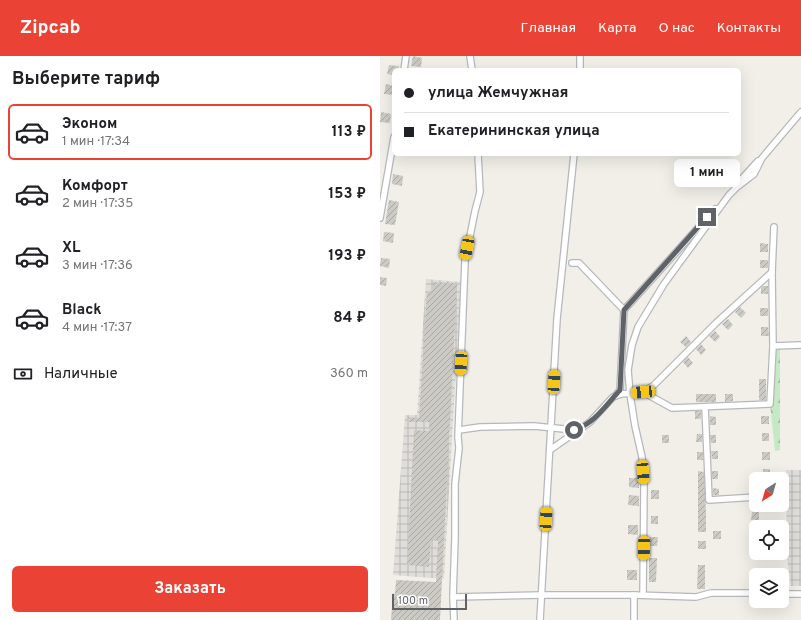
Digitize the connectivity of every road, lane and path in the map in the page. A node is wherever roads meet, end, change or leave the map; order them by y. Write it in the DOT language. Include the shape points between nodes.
graph roads {
  1 [pos="406,56"];
  2 [pos="470,56"];
  3 [pos="580,56"];
  4 [pos="404,68"];
  5 [pos="472,68"];
  6 [pos="580,68"];
  7 [pos="801,113"];
  8 [pos="392,149"];
  9 [pos="478,156"];
  10 [pos="574,156"];
  11 [pos="380,218"];
  12 [pos="774,227"];
  13 [pos="572,263"];
  14 [pos="772,272"];
  15 [pos="624,310"];
  16 [pos="801,345"];
  17 [pos="773,346"];
  18 [pos="643,392"];
  19 [pos="630,394"];
  20 [pos="705,407"];
  21 [pos="590,422"];
  22 [pos="551,429"];
  23 [pos="459,430"];
  24 [pos="550,450"];
  25 [pos="749,498"];
  26 [pos="749,593"];
  27 [pos="789,594"];
  28 [pos="801,594"];
  29 [pos="542,595"];
  30 [pos="634,595"];
  31 [pos="643,595"];
  32 [pos="453,597"];
  33 [pos="454,620"];
  34 [pos="540,620"];
  35 [pos="634,620"];
  1 -- 4 [label="street"];
  2 -- 5 [label="street"];
  3 -- 6 [label="street"];
  7 -- 15 [label="street"];
  7 -- 19 [label="street" via="762,158 754,174 729,195 664,284 638,327 632,345 628,370"];
  8 -- 11 [label="street"];
  9 -- 23 [label="street" via="480,192 465,261"];
  10 -- 22 [label="street" via="557,319"];
  12 -- 14 [label="street"];
  13 -- 15 [label="street" via="579,263"];
  14 -- 17 [label="street"];
  14 -- 18 [label="street" via="654,385"];
  15 -- 21 [label="street" via="620,390"];
  16 -- 17 [label="street"];
  17 -- 20 [label="street" via="770,404"];
  18 -- 19 [label="street"];
  18 -- 20 [label="street" via="672,408"];
  19 -- 21 [label="street" via="613,397"];
  19 -- 31 [label="street" via="642,457 644,486"];
  20 -- 25 [label="street" via="709,500"];
  21 -- 22 [label="street" via="574,430"];
  21 -- 24 [label="street"];
  22 -- 23 [label="street" via="534,426"];
  22 -- 24 [label="street"];
  23 -- 32 [label="street" via="455,484"];
  24 -- 29 [label="street"];
  26 -- 31 [label="street" via="711,593 696,597"];
  27 -- 28 [label="street"];
  29 -- 30 [label="street"];
  29 -- 32 [label="street"];
  29 -- 34 [label="street"];
  30 -- 31 [label="street"];
  30 -- 35 [label="street"];
  32 -- 33 [label="street"];
}
